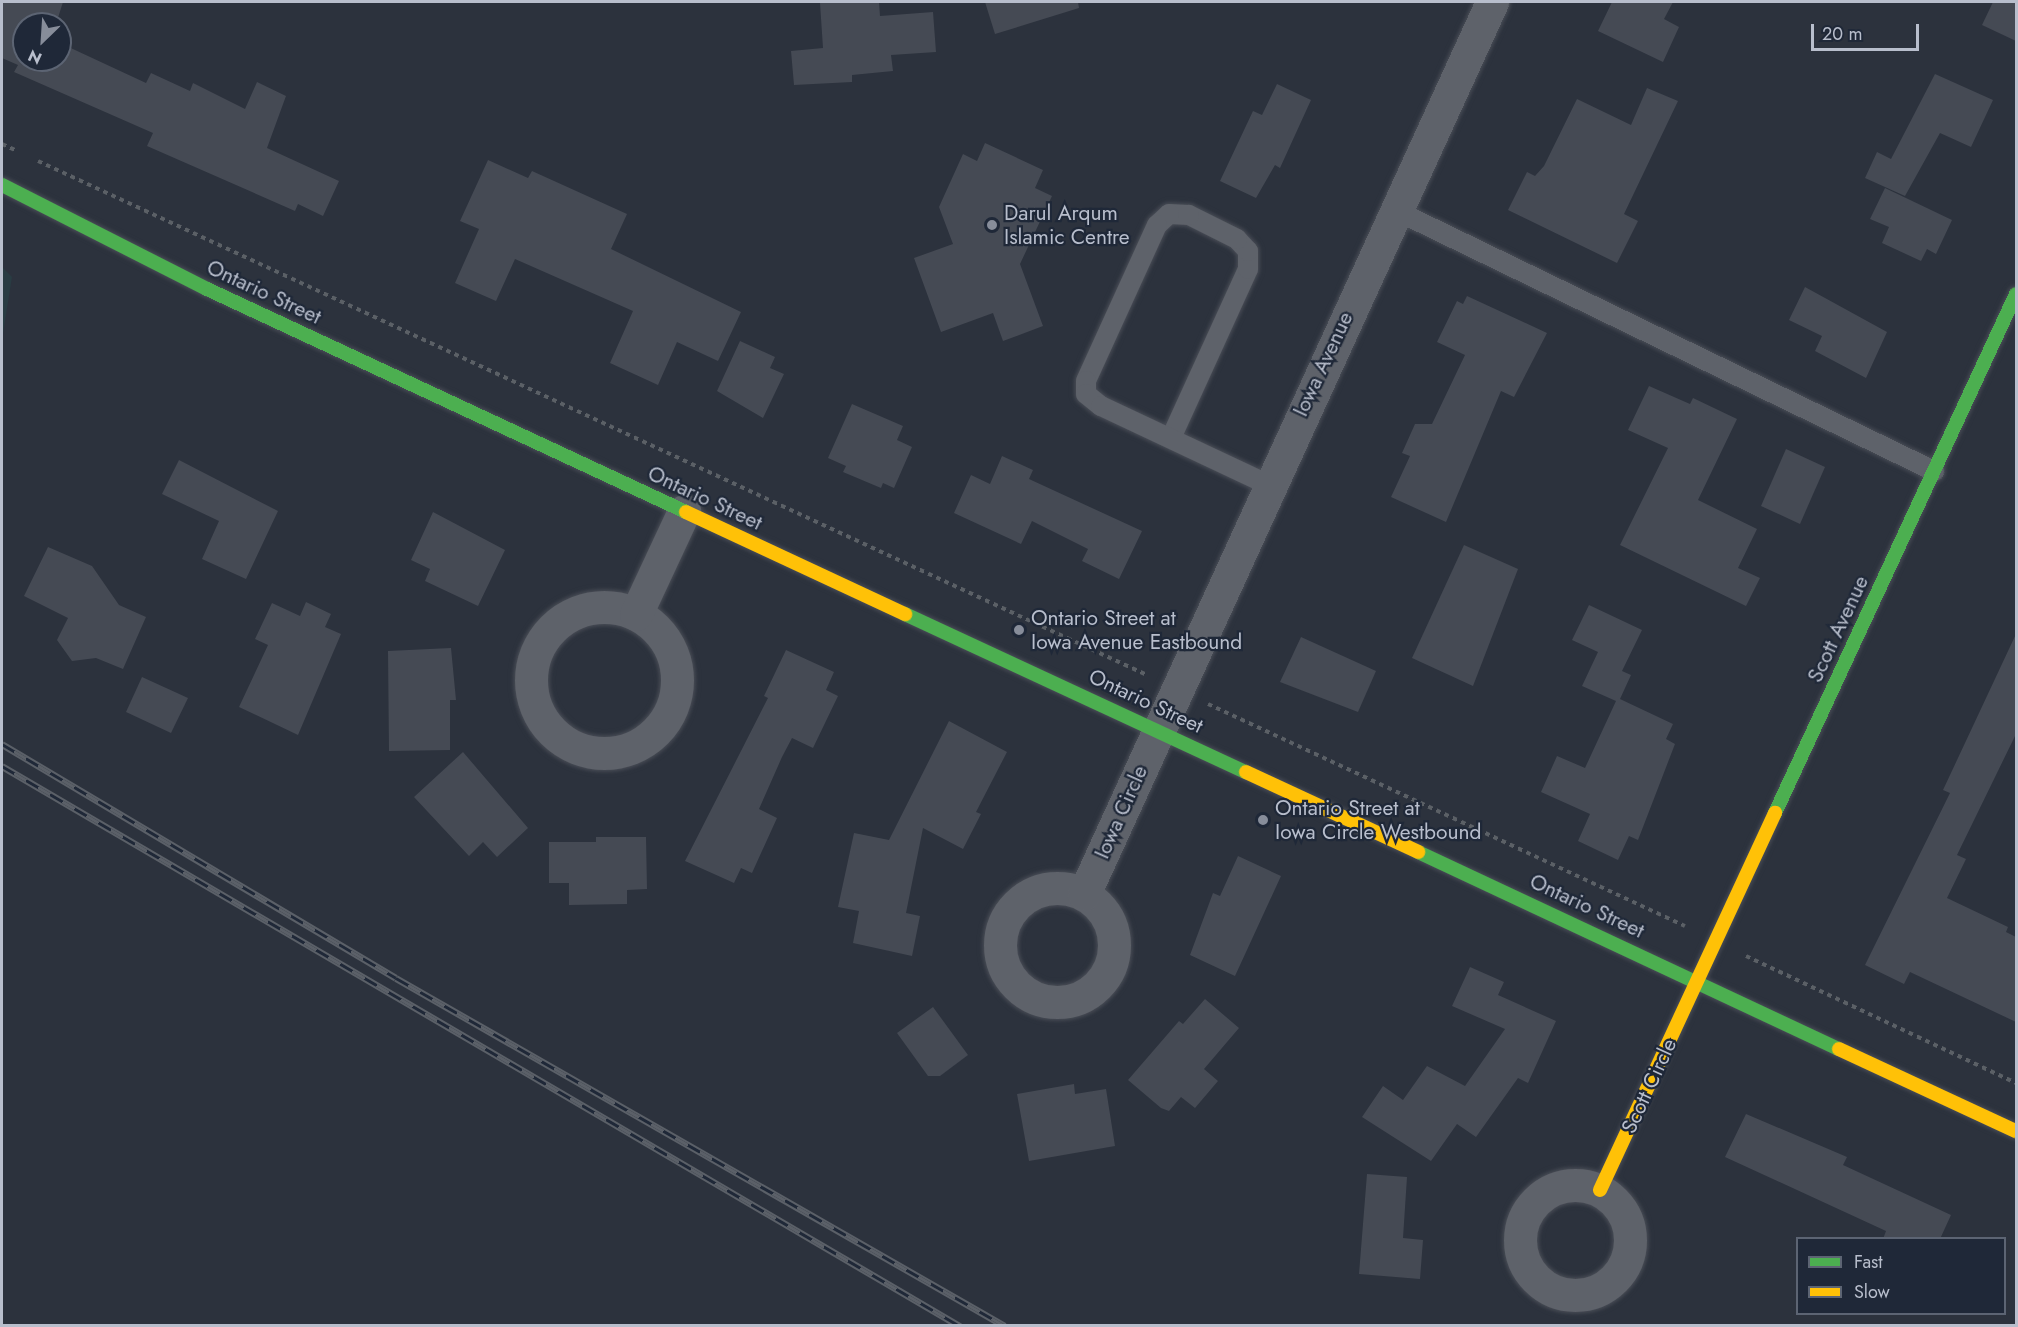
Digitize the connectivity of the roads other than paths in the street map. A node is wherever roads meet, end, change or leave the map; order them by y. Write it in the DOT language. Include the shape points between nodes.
graph roads {
  1 [pos="1492,2"];
  2 [pos="2,185"];
  3 [pos="1395,210"];
  4 [pos="33,218"];
  5 [pos="127,250"];
  6 [pos="2016,294"];
  7 [pos="1171,438"];
  8 [pos="1934,471"];
  9 [pos="1267,484"];
  10 [pos="684,511"];
  11 [pos="636,614"];
  12 [pos="1158,729"];
  13 [pos="1084,894"];
  14 [pos="1698,982"];
  15 [pos="2016,1131"];
  16 [pos="1600,1191"];
  1 -- 3 [label="street, Iowa Avenue"];
  2 -- 5 [label="main road, Ontario Street"];
  3 -- 8 [label="lane"];
  3 -- 9 [label="street, Iowa Avenue"];
  4 -- 5 [label="main road, Ontario Street"];
  5 -- 10 [label="main road, Ontario Street"];
  6 -- 8 [label="main road, Scott Avenue"];
  7 -- 7 [label="lane" via="1086,394 1086,381 1157,225 1169,214 1190,215 1237,239 1248,251 1248,269"];
  7 -- 9 [label="lane"];
  8 -- 14 [label="main road, Scott Avenue"];
  9 -- 12 [label="street, Iowa Avenue"];
  10 -- 11 [label="street"];
  10 -- 12 [label="main road, Ontario Street"];
  11 -- 11 [label="street" via="665,640 675,661 672,706 644,742 600,754 577,748 557,737 532,699 535,654 546,634 584,609 607,606"];
  12 -- 13 [label="street, Iowa Circle"];
  12 -- 14 [label="main road, Ontario Street"];
  14 -- 15 [label="main road, Ontario Street"];
  14 -- 16 [label="main road, Scott Circle"];
}
